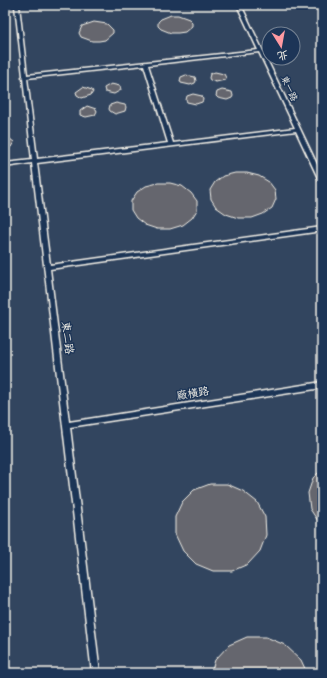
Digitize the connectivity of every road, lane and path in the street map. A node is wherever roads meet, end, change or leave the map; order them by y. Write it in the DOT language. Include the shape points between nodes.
graph roads {
  1 [pos="17,5"];
  2 [pos="239,5"];
  3 [pos="5,6"];
  4 [pos="261,50"];
  5 [pos="145,63"];
  6 [pos="268,66"];
  7 [pos="24,77"];
  8 [pos="298,129"];
  9 [pos="171,145"];
  10 [pos="33,162"];
  11 [pos="5,165"];
  12 [pos="322,180"];
  13 [pos="322,229"];
  14 [pos="47,267"];
  15 [pos="322,384"];
  16 [pos="67,425"];
  17 [pos="96,673"];
  1 -- 3 [label="lane"];
  1 -- 7 [label="lane, 東二路"];
  2 -- 4 [label="lane, 東一路"];
  4 -- 5 [label="lane"];
  5 -- 7 [label="lane"];
  5 -- 9 [label="lane"];
  6 -- 8 [label="lane, 東一路"];
  7 -- 10 [label="lane, 東二路"];
  8 -- 9 [label="lane"];
  8 -- 12 [label="lane, 東一路"];
  9 -- 10 [label="lane"];
  10 -- 11 [label="lane"];
  10 -- 14 [label="lane, 東二路"];
  13 -- 14 [label="lane"];
  14 -- 16 [label="lane, 東二路"];
  15 -- 16 [label="lane, 廠橫路"];
  16 -- 17 [label="lane, 東二路"];
}
